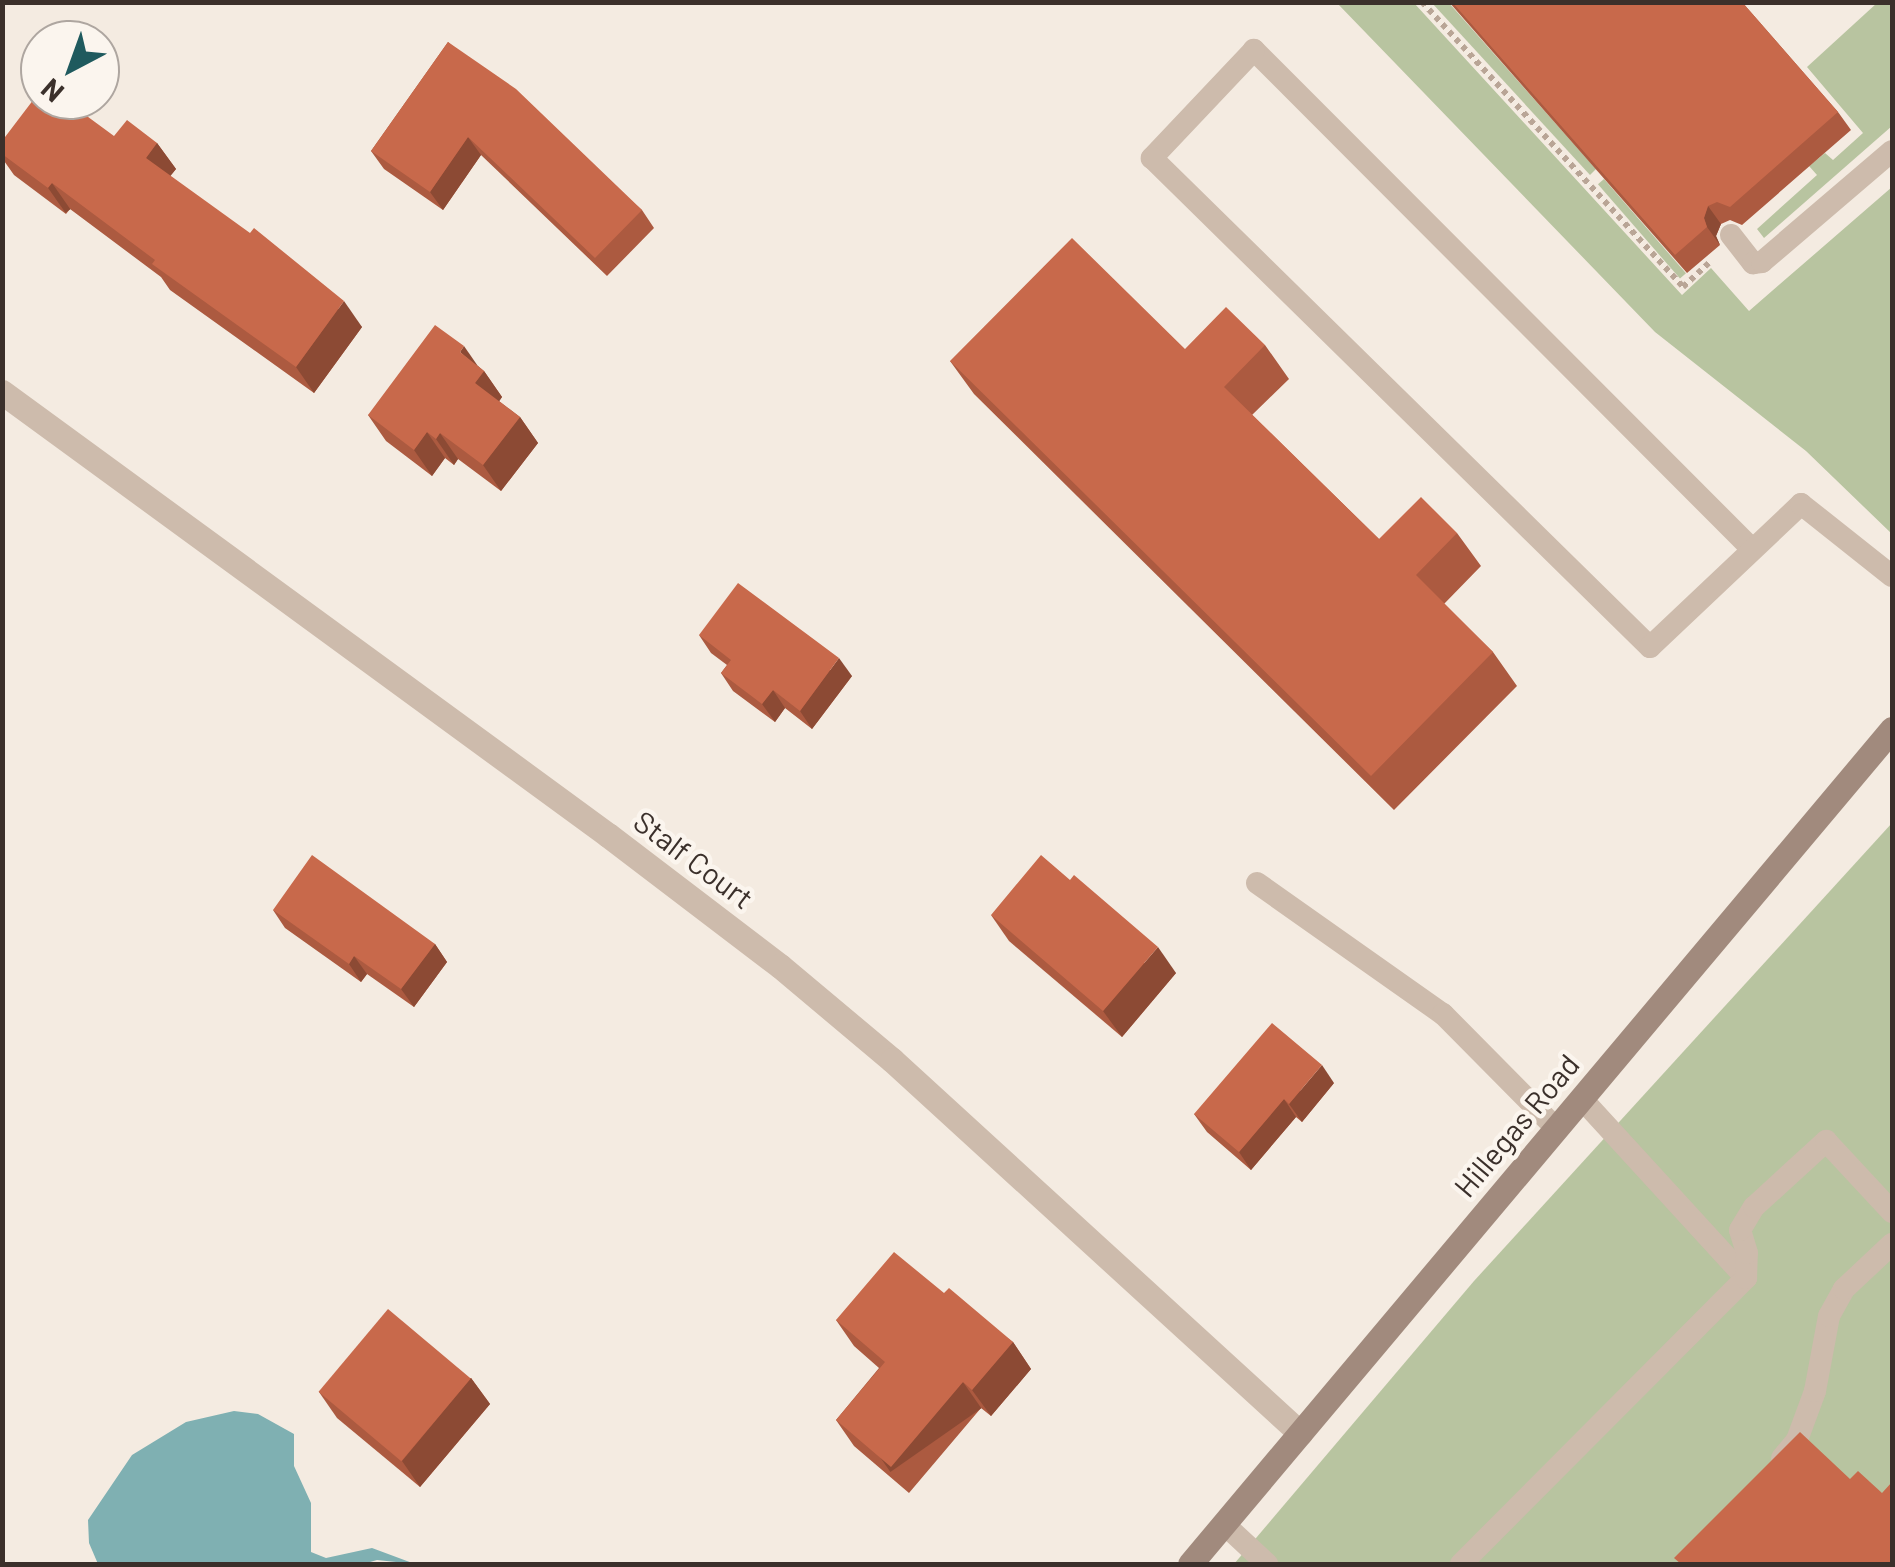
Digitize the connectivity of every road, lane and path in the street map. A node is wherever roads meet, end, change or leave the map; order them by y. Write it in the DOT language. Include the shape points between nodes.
graph roads {
  1 [pos="1422,2"];
  2 [pos="1892,151"];
  3 [pos="1600,174"];
  4 [pos="1588,183"];
  5 [pos="1730,235"];
  6 [pos="1724,276"];
  7 [pos="2,392"];
  8 [pos="1751,548"];
  9 [pos="1892,576"];
  10 [pos="1892,729"];
  11 [pos="1257,883"];
  12 [pos="1581,1098"];
  13 [pos="1556,1128"];
  14 [pos="1892,1212"];
  15 [pos="1892,1244"];
  16 [pos="1746,1278"];
  17 [pos="1300,1433"];
  18 [pos="1766,1478"];
  19 [pos="1224,1524"];
  20 [pos="1190,1564"];
  21 [pos="1267,1564"];
  22 [pos="1462,1564"];
  1 -- 4 [label="path"];
  2 -- 5 [label="lane" via="1762,262 1753,263"];
  3 -- 4 [label="path"];
  4 -- 6 [label="path" via="1682,287 1711,261"];
  7 -- 17 [label="street, Stalf Court" via="780,966"];
  8 -- 8 [label="lane" via="1650,647 1152,158 1254,50"];
  8 -- 9 [label="lane" via="1801,504"];
  10 -- 12 [label="main road, Hillegas Road"];
  11 -- 13 [label="lane" via="1443,1014"];
  12 -- 13 [label="main road, Hillegas Road"];
  12 -- 16 [label="lane"];
  13 -- 17 [label="main road, Hillegas Road"];
  14 -- 16 [label="lane" via="1826,1141 1754,1206 1740,1230"];
  15 -- 18 [label="lane" via="1844,1289 1829,1316 1815,1391 1797,1440"];
  16 -- 22 [label="lane"];
  17 -- 19 [label="main road, Hillegas Road"];
  19 -- 20 [label="main road, Hillegas Road"];
  19 -- 21 [label="lane"];
}
